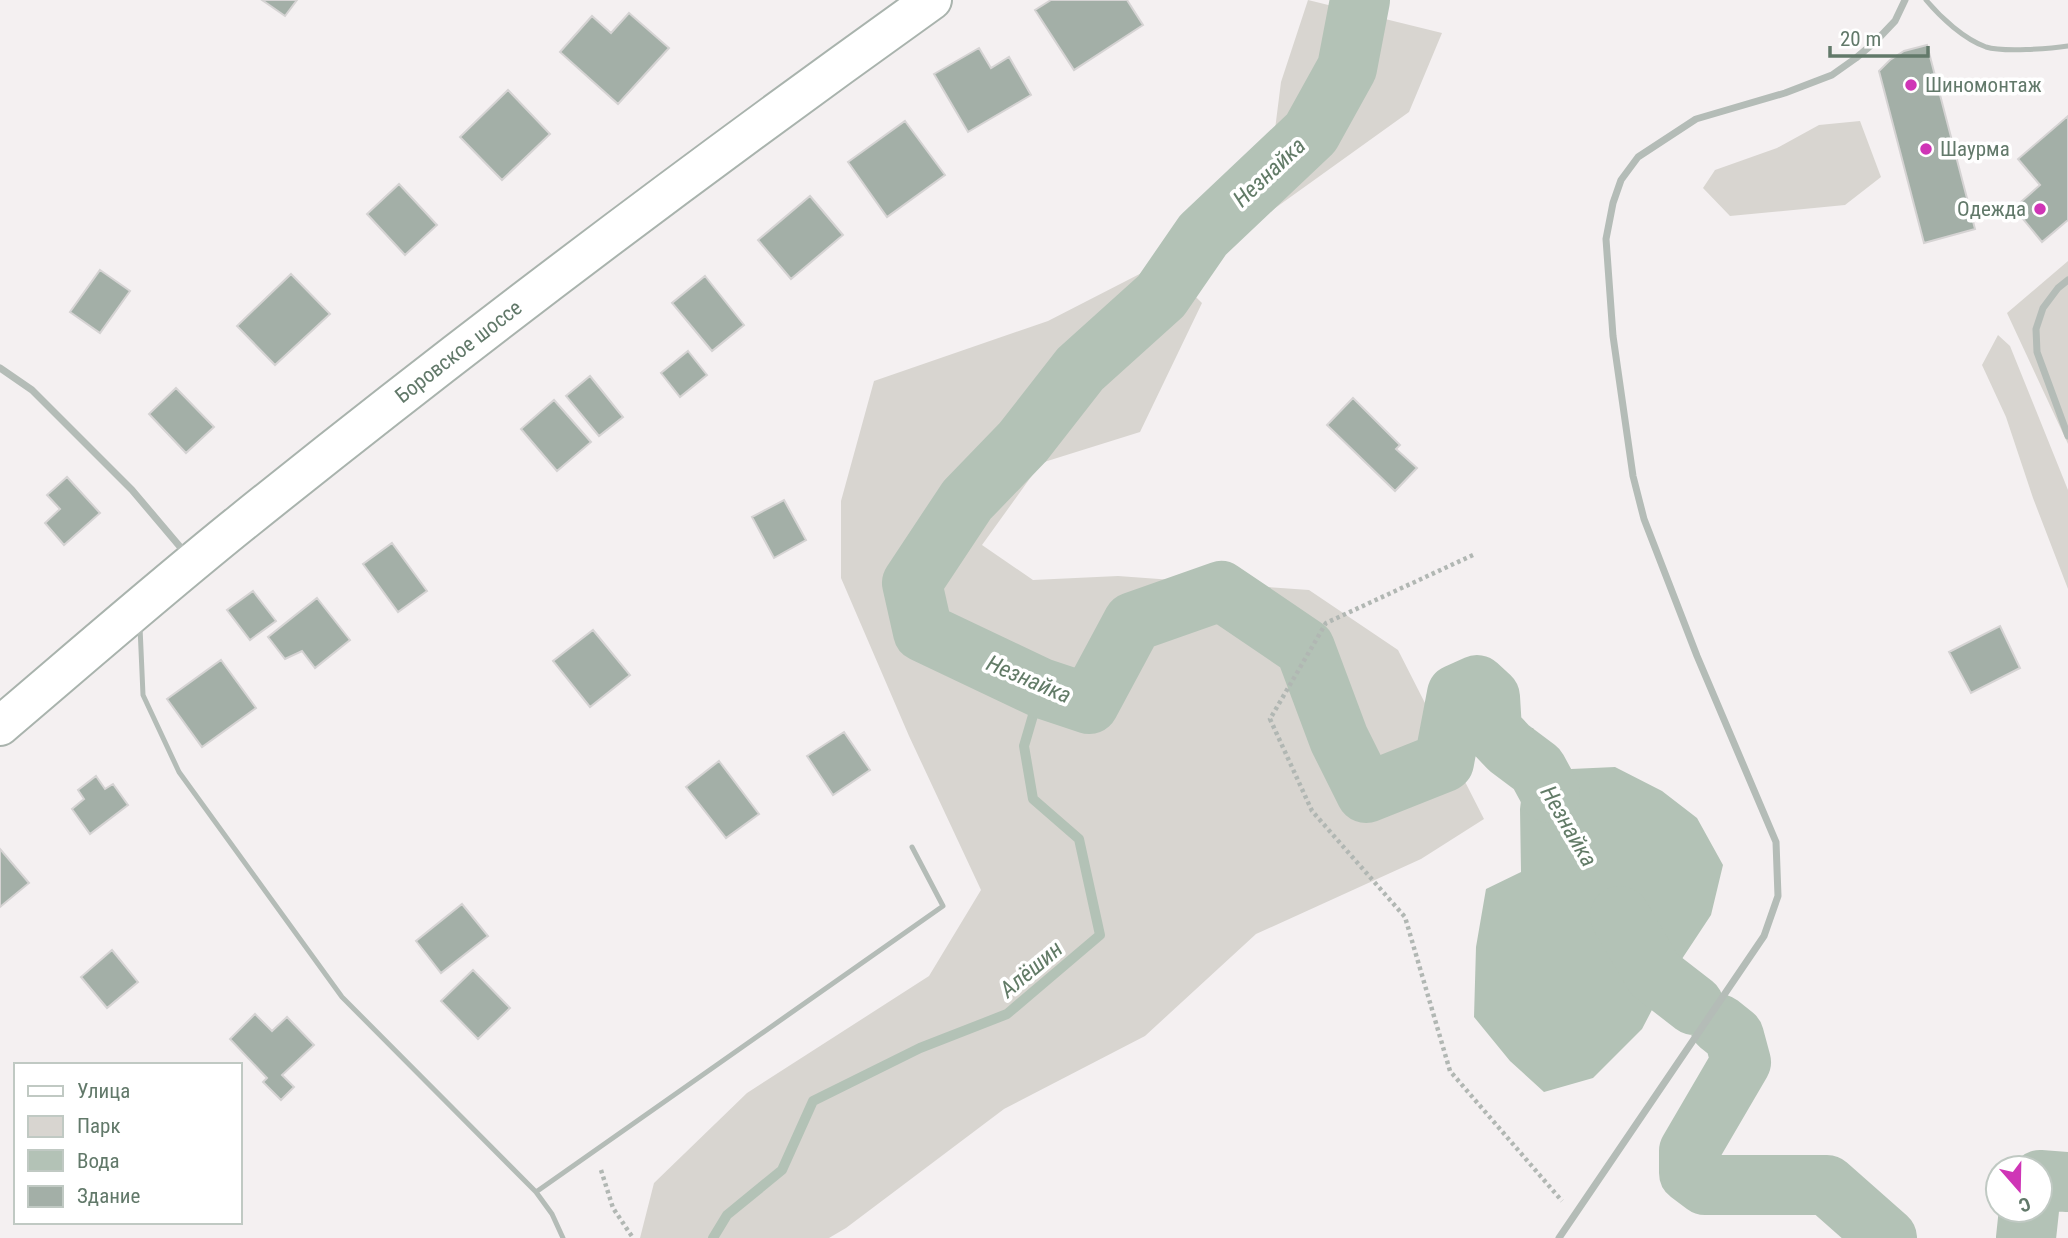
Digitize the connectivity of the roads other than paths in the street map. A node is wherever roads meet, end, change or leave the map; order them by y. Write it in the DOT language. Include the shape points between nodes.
graph roads {
  1 [pos="932,0"];
  2 [pos="1905,0"];
  3 [pos="1926,0"];
  4 [pos="2068,46"];
  5 [pos="2068,280"];
  6 [pos="0,368"];
  7 [pos="2068,436"];
  8 [pos="194,563"];
  9 [pos="139,608"];
  10 [pos="0,726"];
  11 [pos="912,846"];
  12 [pos="536,1192"];
  13 [pos="563,1238"];
  14 [pos="1559,1238"];
  1 -- 8 [label="main road, Боровское шоссе" via="582,256"];
  2 -- 14 [label="street" via="1895,21 1876,41 1832,75 1696,119 1663,139 1638,157 1621,180 1613,203 1606,239 1613,336 1633,476 1644,519 1697,656 1776,842 1778,896 1764,936"];
  3 -- 4 [label="lane" via="1954,27 1987,47"];
  5 -- 7 [label="street" via="2043,308 2036,328 2037,352"];
  6 -- 8 [label="street" via="32,390 132,490"];
  8 -- 9 [label="main road, Боровское шоссе"];
  9 -- 10 [label="main road, Боровское шоссе"];
  9 -- 12 [label="lane" via="143,695 178,772 342,997"];
  11 -- 12 [label="lane" via="943,906"];
  12 -- 13 [label="lane"];
}
